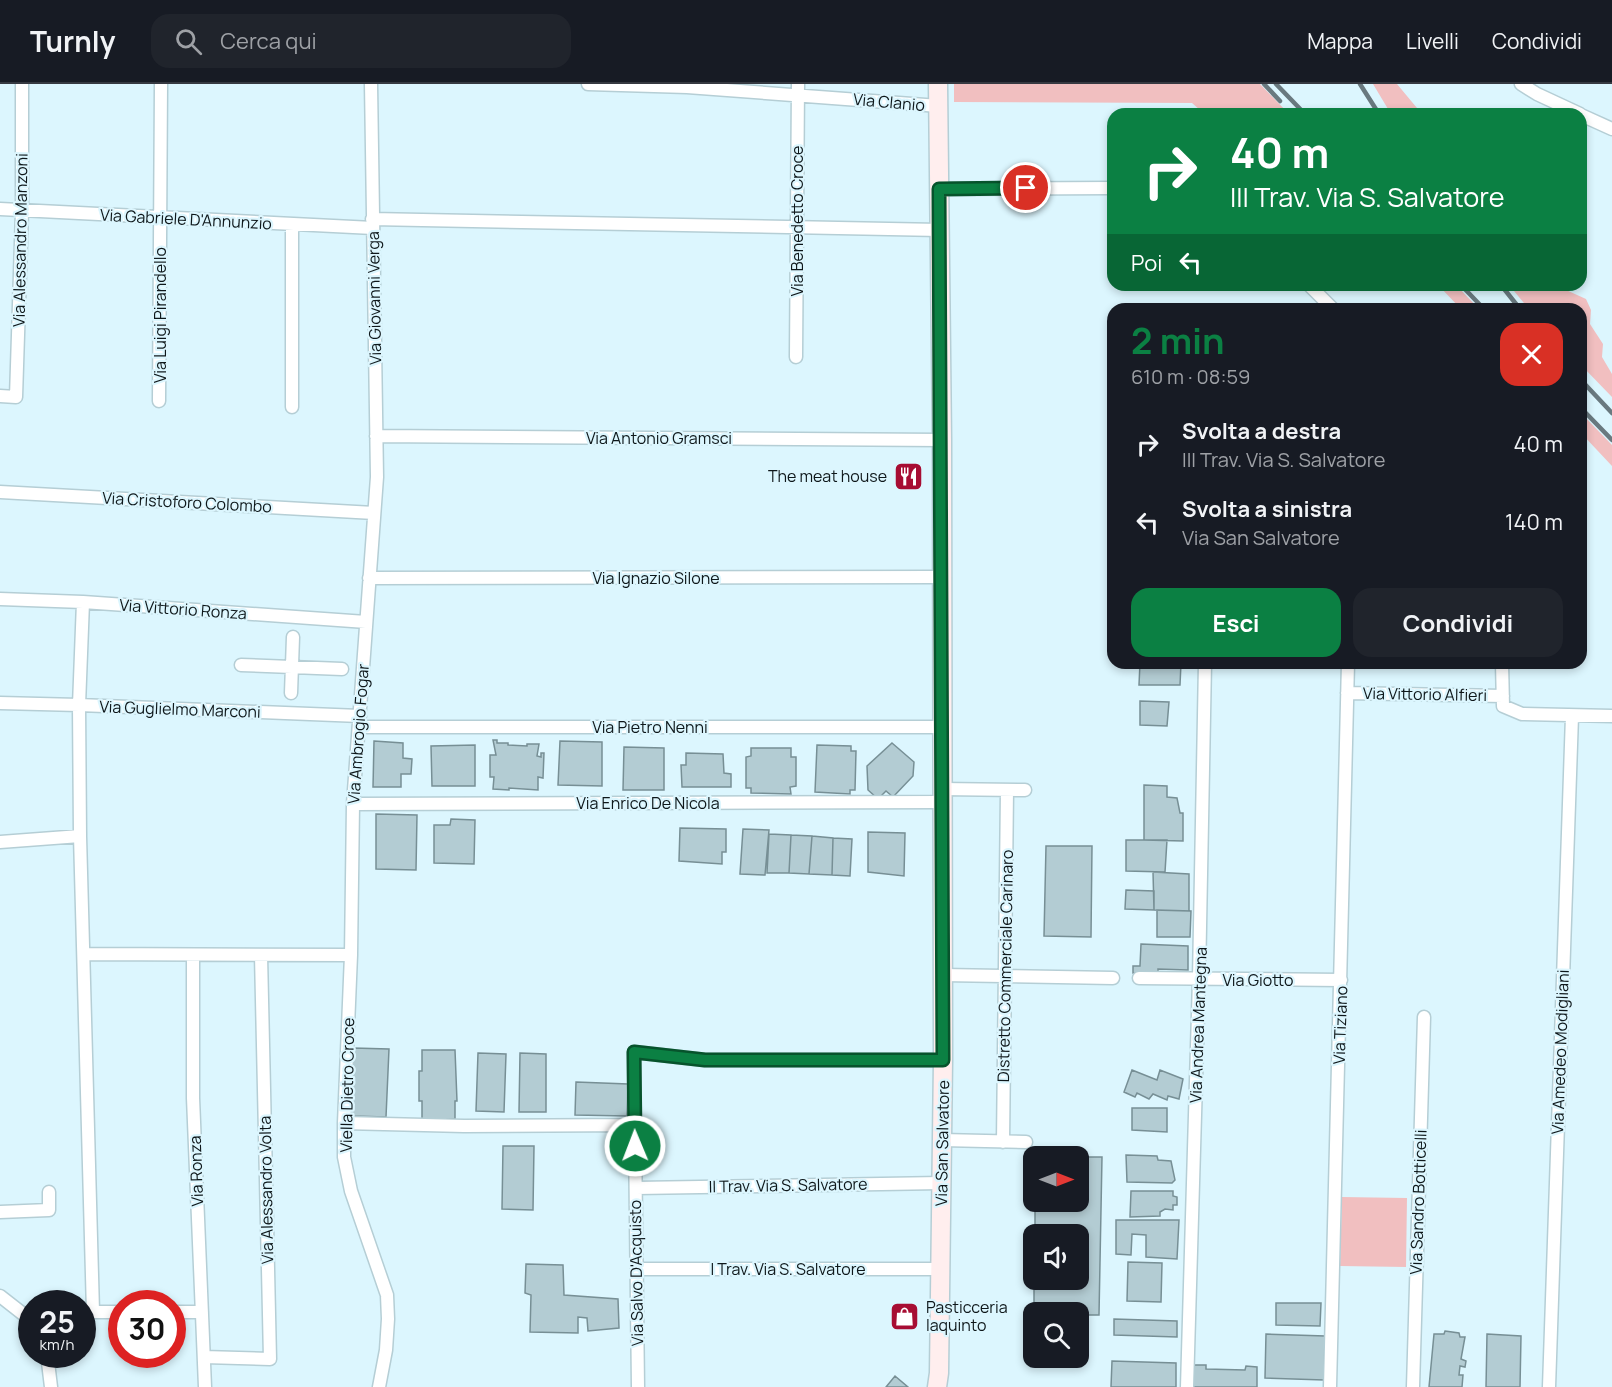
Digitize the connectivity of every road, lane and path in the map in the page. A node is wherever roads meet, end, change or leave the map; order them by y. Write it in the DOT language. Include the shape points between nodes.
graph roads {
  1 [pos="22,84"];
  2 [pos="161,84"];
  3 [pos="371,84"];
  4 [pos="588,84"];
  5 [pos="938,84"];
  6 [pos="1521,84"];
  7 [pos="798,89"];
  8 [pos="939,106"];
  9 [pos="1567,108"];
  10 [pos="1587,117"];
  11 [pos="1612,129"];
  12 [pos="1107,188"];
  13 [pos="939,189"];
  14 [pos="0,209"];
  15 [pos="22,211"];
  16 [pos="160,218"];
  17 [pos="373,223"];
  18 [pos="292,224"];
  19 [pos="797,227"];
  20 [pos="940,230"];
  21 [pos="1315,291"];
  22 [pos="1327,303"];
  23 [pos="796,357"];
  24 [pos="0,396"];
  25 [pos="159,401"];
  26 [pos="292,407"];
  27 [pos="376,436"];
  28 [pos="942,440"];
  29 [pos="0,492"];
  30 [pos="374,513"];
  31 [pos="942,577"];
  32 [pos="369,578"];
  33 [pos="0,599"];
  34 [pos="83,602"];
  35 [pos="366,622"];
  36 [pos="293,637"];
  37 [pos="241,665"];
  38 [pos="292,667"];
  39 [pos="342,669"];
  40 [pos="1205,669"];
  41 [pos="1348,669"];
  42 [pos="1502,669"];
  43 [pos="291,693"];
  44 [pos="1347,693"];
  45 [pos="1503,696"];
  46 [pos="0,703"];
  47 [pos="80,705"];
  48 [pos="1572,716"];
  49 [pos="1612,716"];
  50 [pos="359,722"];
  51 [pos="942,727"];
  52 [pos="1006,790"];
  53 [pos="1024,790"];
  54 [pos="942,796"];
  55 [pos="353,804"];
  56 [pos="80,836"];
  57 [pos="0,842"];
  58 [pos="85,954"];
  59 [pos="193,955"];
  60 [pos="261,955"];
  61 [pos="351,956"];
  62 [pos="943,975"];
  63 [pos="1005,975"];
  64 [pos="1113,978"];
  65 [pos="1139,978"];
  66 [pos="1199,979"];
  67 [pos="1341,980"];
  68 [pos="1424,1017"];
  69 [pos="943,1060"];
  70 [pos="344,1123"];
  71 [pos="635,1125"];
  72 [pos="942,1140"];
  73 [pos="1002,1142"];
  74 [pos="1026,1142"];
  75 [pos="941,1183"];
  76 [pos="636,1188"];
  77 [pos="49,1192"];
  78 [pos="0,1212"];
  79 [pos="637,1269"];
  80 [pos="940,1269"];
  81 [pos="0,1296"];
  82 [pos="18,1310"];
  83 [pos="108,1312"];
  84 [pos="186,1312"];
  85 [pos="202,1312"];
  86 [pos="204,1357"];
  87 [pos="49,1368"];
  88 [pos="940,1382"];
  89 [pos="51,1387"];
  90 [pos="205,1387"];
  91 [pos="379,1387"];
  92 [pos="638,1387"];
  93 [pos="1187,1387"];
  94 [pos="1330,1387"];
  95 [pos="1413,1387"];
  96 [pos="1549,1387"];
  1 -- 15 [label="street, Via Alessandro Manzoni"];
  2 -- 16 [label="street, Via Luigi Pirandello"];
  3 -- 17 [label="street, Via Giovanni Verga"];
  4 -- 7 [label="street, Via Clanio"];
  5 -- 8 [label="street, Via San Salvatore"];
  6 -- 9 [label="street"];
  7 -- 8 [label="street, Via Clanio"];
  7 -- 19 [label="street, Via Benedetto Croce"];
  8 -- 13 [label="street, Via San Salvatore"];
  10 -- 11 [label="street"];
  12 -- 13 [label="street"];
  13 -- 20 [label="street, Via San Salvatore"];
  14 -- 15 [label="street, Via Gabriele D'Annunzio"];
  15 -- 16 [label="street, Via Gabriele D'Annunzio"];
  15 -- 24 [label="street, Via Alessandro Manzoni" via="16,397"];
  16 -- 18 [label="street, Via Gabriele D'Annunzio"];
  16 -- 25 [label="street, Via Luigi Pirandello"];
  17 -- 18 [label="street, Via Gabriele D'Annunzio"];
  17 -- 19 [label="street, Via Gabriele D'Annunzio"];
  17 -- 27 [label="street, Via Giovanni Verga"];
  18 -- 26 [label="street"];
  19 -- 20 [label="street, Via Gabriele D'Annunzio"];
  19 -- 23 [label="street, Via Benedetto Croce"];
  20 -- 28 [label="street, Via San Salvatore"];
  21 -- 22 [label="street"];
  27 -- 28 [label="street, Via Antonio Gramsci"];
  27 -- 30 [label="street, Via Giovanni Verga"];
  28 -- 31 [label="street, Via San Salvatore"];
  29 -- 30 [label="street, Via Cristoforo Colombo"];
  30 -- 32 [label="street, Via Ambrogio Fogar"];
  31 -- 32 [label="street, Via Ignazio Silone"];
  31 -- 51 [label="street, Via San Salvatore"];
  32 -- 35 [label="street, Via Ambrogio Fogar"];
  33 -- 34 [label="street, Via Vittorio Ronza"];
  34 -- 35 [label="street, Via Vittorio Ronza"];
  34 -- 47 [label="street"];
  35 -- 50 [label="street, Via Ambrogio Fogar"];
  36 -- 38 [label="street"];
  37 -- 38 [label="street"];
  38 -- 39 [label="street"];
  38 -- 43 [label="street"];
  40 -- 66 [label="street, Via Andrea Mantegna"];
  41 -- 44 [label="street, Via Tiziano"];
  42 -- 45 [label="street"];
  44 -- 45 [label="street, Via Vittorio Alfieri"];
  44 -- 67 [label="street, Via Tiziano"];
  45 -- 48 [label="street" via="1503,706 1522,714"];
  46 -- 47 [label="street, Via Guglielmo Marconi"];
  47 -- 50 [label="street, Via Guglielmo Marconi"];
  47 -- 56 [label="street"];
  48 -- 49 [label="street"];
  48 -- 96 [label="street, Via Amedeo Modigliani"];
  50 -- 51 [label="street, Via Pietro Nenni"];
  50 -- 55 [label="street, Via Ambrogio Fogar"];
  51 -- 54 [label="street, Via San Salvatore"];
  52 -- 53 [label="street, Via Enrico De Nicola"];
  52 -- 54 [label="street, Via Enrico De Nicola"];
  52 -- 63 [label="street, Distretto Commerciale Carinaro"];
  54 -- 55 [label="street, Via Enrico De Nicola"];
  54 -- 62 [label="street, Via San Salvatore"];
  55 -- 61 [label="street, Via Ambrogio Fogar"];
  56 -- 57 [label="street"];
  56 -- 58 [label="street"];
  58 -- 59 [label="street"];
  58 -- 83 [label="street" via="93,1312"];
  59 -- 60 [label="street"];
  59 -- 85 [label="street, Via Ronza" via="193,1098"];
  60 -- 61 [label="street"];
  60 -- 86 [label="street, Via Alessandro Volta" via="270,1359"];
  61 -- 70 [label="street, Viella Dietro Croce"];
  62 -- 63 [label="street"];
  62 -- 69 [label="street, Via San Salvatore"];
  63 -- 64 [label="street"];
  63 -- 73 [label="street, Distretto Commerciale Carinaro"];
  65 -- 66 [label="street, Via Giotto"];
  66 -- 67 [label="street, Via Giotto"];
  66 -- 93 [label="street, Via Andrea Mantegna"];
  67 -- 94 [label="street, Via Tiziano"];
  68 -- 95 [label="street, Via Sandro Botticelli"];
  69 -- 71 [label="street, Via Salvo D'Acquisto" via="705,1060 634,1052"];
  69 -- 72 [label="street, Via San Salvatore"];
  70 -- 71 [label="street"];
  70 -- 91 [label="street, Viella Dietro Croce" via="344,1157 351,1191 387,1295 386,1350"];
  71 -- 76 [label="street, Via Salvo D'Acquisto"];
  72 -- 73 [label="street"];
  72 -- 75 [label="street, Via San Salvatore"];
  73 -- 74 [label="street"];
  75 -- 76 [label="street, II Trav. Via S. Salvatore"];
  75 -- 80 [label="street, Via San Salvatore"];
  76 -- 79 [label="street, Via Salvo D'Acquisto"];
  77 -- 78 [label="street" via="49,1210"];
  79 -- 80 [label="street, I Trav. Via S. Salvatore"];
  79 -- 92 [label="street, Via Salvo D'Acquisto"];
  80 -- 88 [label="street, Via San Salvatore"];
  81 -- 82 [label="street"];
  84 -- 85 [label="street"];
  85 -- 86 [label="street, Via Ronza"];
  86 -- 90 [label="street, Via Ronza"];
  87 -- 89 [label="street"];
}
